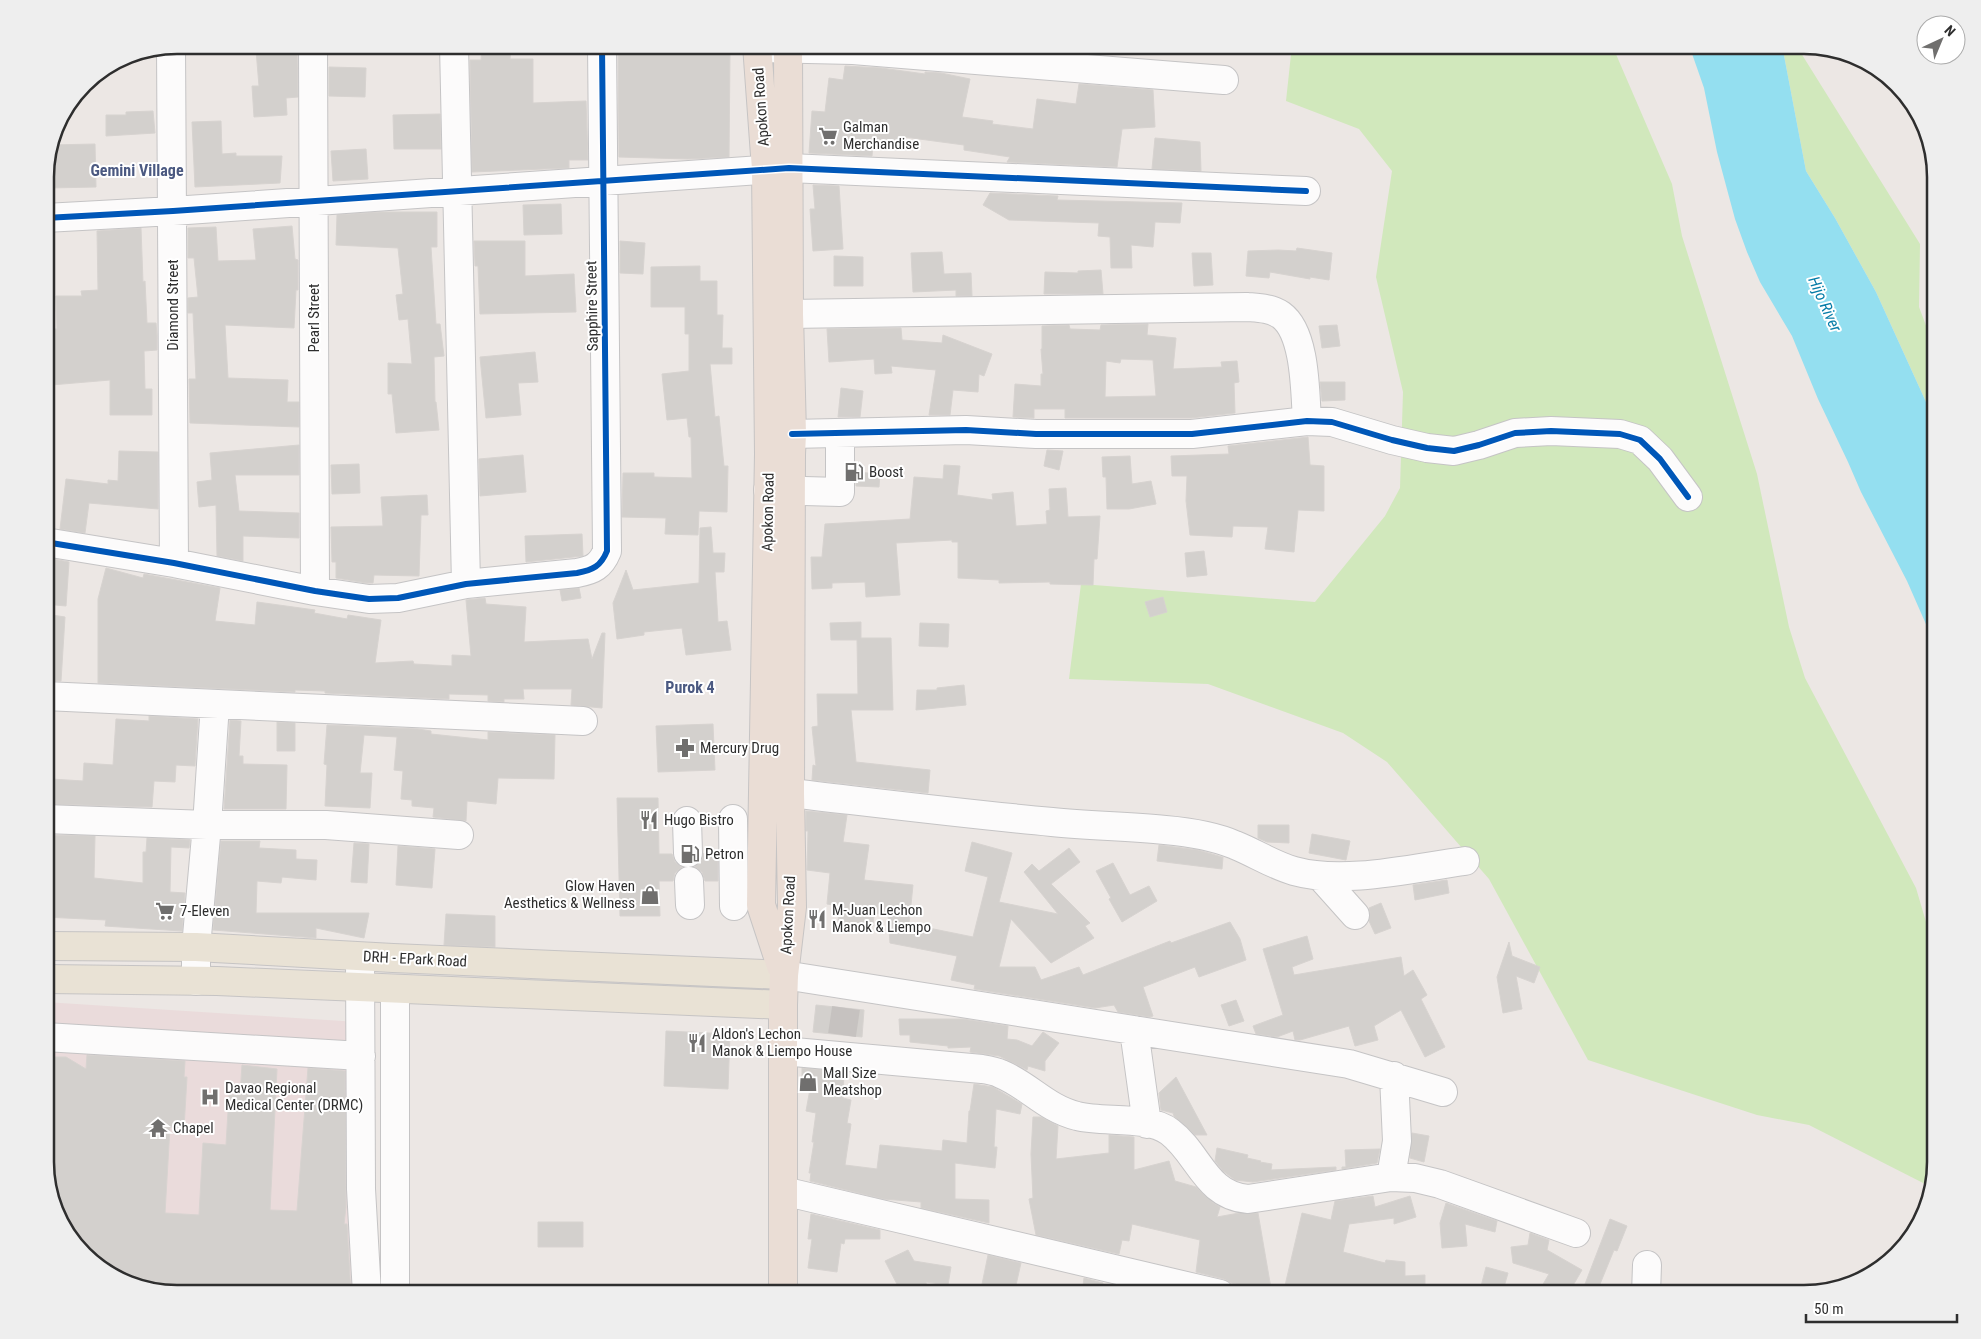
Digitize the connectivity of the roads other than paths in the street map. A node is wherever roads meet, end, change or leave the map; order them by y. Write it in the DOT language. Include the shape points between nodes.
graph roads {
  1 [pos="171,54"];
  2 [pos="313,54"];
  3 [pos="454,54"];
  4 [pos="602,54"];
  5 [pos="758,54"];
  6 [pos="787,54"];
  7 [pos="923,54"];
  8 [pos="1224,80"];
  9 [pos="778,169"];
  10 [pos="604,182"];
  11 [pos="1306,191"];
  12 [pos="457,192"];
  13 [pos="314,201"];
  14 [pos="173,211"];
  15 [pos="54,218"];
  16 [pos="789,314"];
  17 [pos="1307,421"];
  18 [pos="792,434"];
  19 [pos="840,434"];
  20 [pos="779,490"];
  21 [pos="1688,497"];
  22 [pos="54,543"];
  23 [pos="174,563"];
  24 [pos="466,584"];
  25 [pos="315,591"];
  26 [pos="54,696"];
  27 [pos="215,704"];
  28 [pos="583,721"];
  29 [pos="790,794"];
  30 [pos="54,819"];
  31 [pos="733,819"];
  32 [pos="687,821"];
  33 [pos="208,824"];
  34 [pos="459,834"];
  35 [pos="688,853"];
  36 [pos="1465,860"];
  37 [pos="1321,877"];
  38 [pos="734,906"];
  39 [pos="1355,916"];
  40 [pos="54,946"];
  41 [pos="196,947"];
  42 [pos="360,957"];
  43 [pos="54,979"];
  44 [pos="196,981"];
  45 [pos="360,987"];
  46 [pos="395,989"];
  47 [pos="784,992"];
  48 [pos="846,1008"];
  49 [pos="1134,1030"];
  50 [pos="54,1038"];
  51 [pos="783,1051"];
  52 [pos="361,1056"];
  53 [pos="1394,1076"];
  54 [pos="1443,1092"];
  55 [pos="1147,1124"];
  56 [pos="1391,1177"];
  57 [pos="783,1191"];
  58 [pos="1576,1234"];
  59 [pos="1647,1265"];
  60 [pos="366,1285"];
  61 [pos="395,1285"];
  62 [pos="783,1285"];
  63 [pos="1182,1285"];
  64 [pos="1646,1285"];
  1 -- 14 [label="street, Diamond Street"];
  2 -- 13 [label="street, Pearl Street"];
  3 -- 12 [label="street"];
  4 -- 10 [label="street, Sapphire Street"];
  5 -- 9 [label="highway, Apokon Road"];
  6 -- 9 [label="highway, Apokon Road"];
  7 -- 8 [label="street"];
  9 -- 10 [label="street"];
  9 -- 11 [label="street"];
  9 -- 16 [label="highway, Apokon Road"];
  9 -- 20 [label="highway, Apokon Road"];
  10 -- 12 [label="street"];
  10 -- 24 [label="street, Sapphire Street" via="608,551 594,569 577,573"];
  12 -- 13 [label="street"];
  12 -- 24 [label="street"];
  13 -- 14 [label="street"];
  13 -- 25 [label="street, Pearl Street"];
  14 -- 15 [label="street"];
  14 -- 23 [label="street, Diamond Street"];
  16 -- 17 [label="street" via="1269,309 1282,316 1292,329 1299,347"];
  16 -- 18 [label="highway, Apokon Road"];
  17 -- 19 [label="street" via="1182,434 908,430"];
  17 -- 21 [label="street" via="1332,422 1418,446 1454,450 1515,433 1620,434 1640,440 1660,459"];
  18 -- 19 [label="street"];
  18 -- 20 [label="highway, Apokon Road"];
  19 -- 20 [label="street" via="840,492"];
  20 -- 29 [label="highway, Apokon Road"];
  20 -- 47 [label="highway, Apokon Road" via="761,905"];
  22 -- 23 [label="street"];
  23 -- 25 [label="street"];
  24 -- 25 [label="street" via="398,598 370,599"];
  26 -- 27 [label="street"];
  27 -- 28 [label="street"];
  27 -- 33 [label="street"];
  29 -- 37 [label="street" via="1051,822 1182,832 1233,844 1274,864"];
  29 -- 47 [label="highway, Apokon Road" via="792,907"];
  30 -- 33 [label="street"];
  31 -- 38 [label="street"];
  32 -- 35 [label="street"];
  33 -- 34 [label="street" via="326,825"];
  33 -- 41 [label="street"];
  36 -- 37 [label="street" via="1346,877"];
  37 -- 39 [label="street"];
  40 -- 41 [label="main road, DRH - EPark Road"];
  41 -- 42 [label="main road, DRH - EPark Road"];
  41 -- 44 [label="street"];
  42 -- 45 [label="street"];
  42 -- 47 [label="main road, DRH - EPark Road"];
  43 -- 44 [label="main road, DRH - EPark Road"];
  44 -- 45 [label="main road, DRH - EPark Road"];
  45 -- 46 [label="main road, DRH - EPark Road"];
  45 -- 52 [label="street"];
  46 -- 47 [label="main road, DRH - EPark Road"];
  46 -- 61 [label="street"];
  47 -- 48 [label="street" via="846,1000"];
  47 -- 49 [label="street"];
  47 -- 51 [label="highway, Apokon Road"];
  49 -- 53 [label="street" via="1349,1064"];
  49 -- 55 [label="street"];
  50 -- 52 [label="street"];
  51 -- 55 [label="street" via="840,1046 982,1069 1000,1073 1064,1112 1079,1117"];
  51 -- 57 [label="highway, Apokon Road"];
  52 -- 60 [label="street"];
  53 -- 54 [label="street"];
  53 -- 56 [label="street" via="1397,1142"];
  55 -- 56 [label="street" via="1169,1131 1212,1182 1234,1198 1248,1199"];
  56 -- 58 [label="street" via="1440,1184"];
  57 -- 62 [label="highway, Apokon Road"];
  57 -- 63 [label="street"];
  59 -- 64 [label="street"];
}
